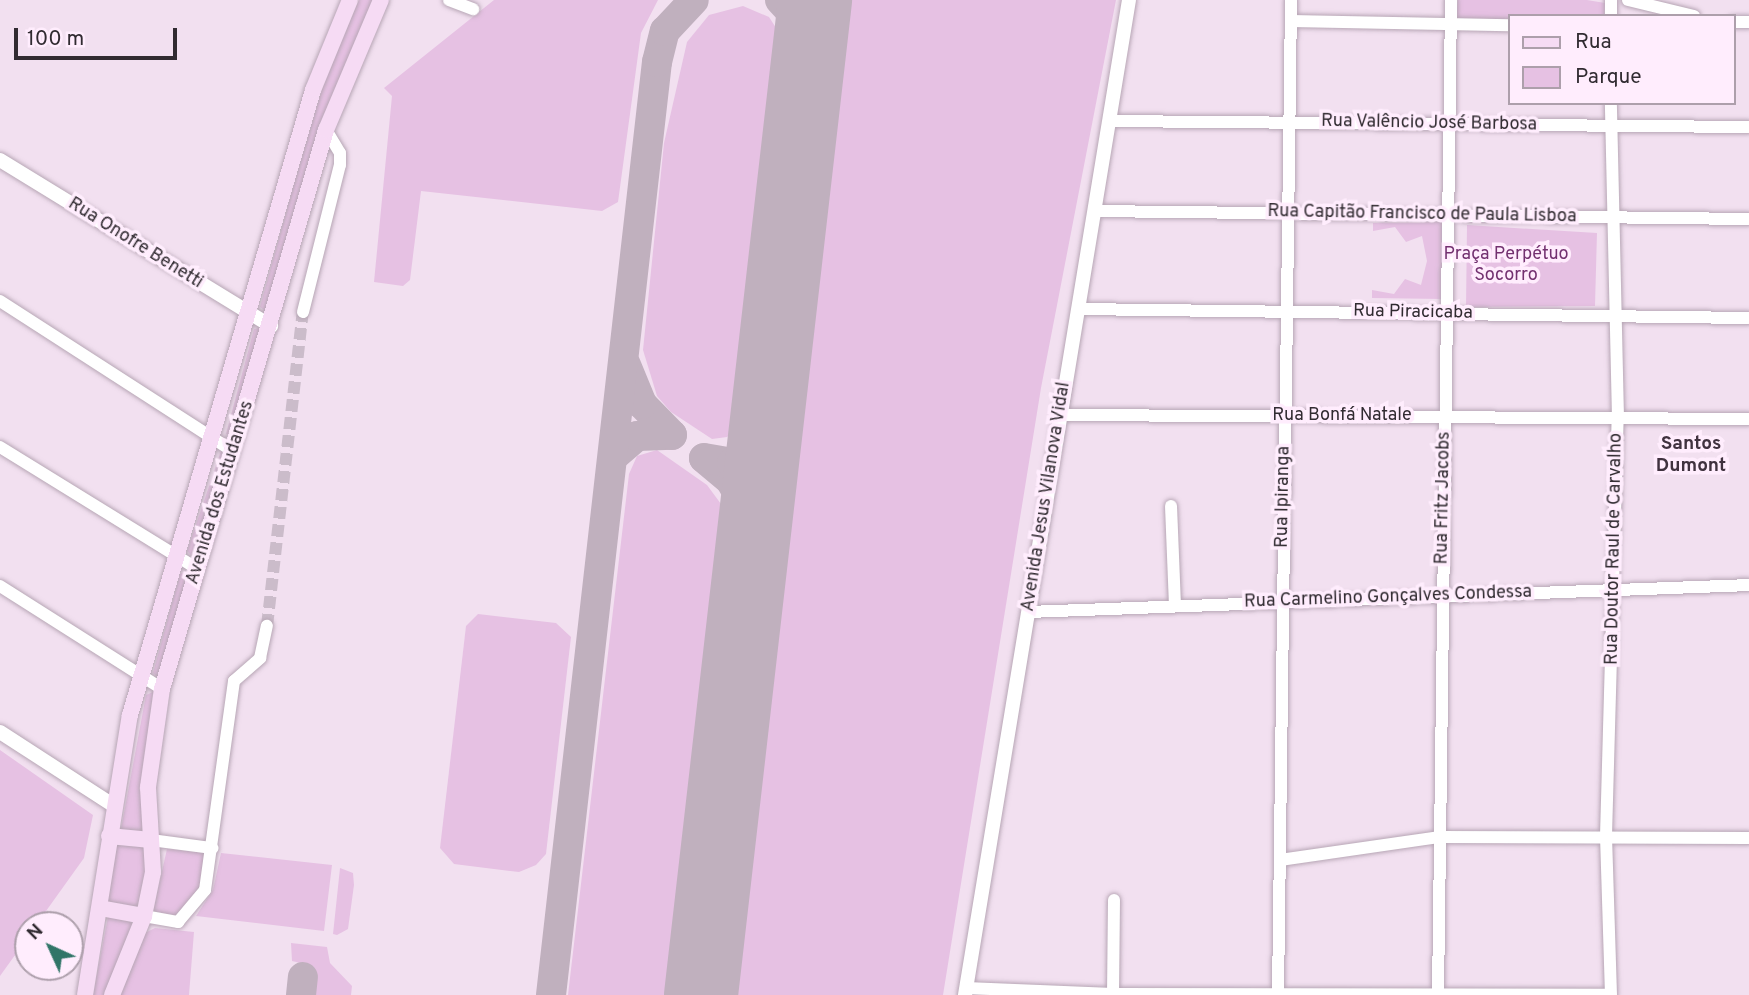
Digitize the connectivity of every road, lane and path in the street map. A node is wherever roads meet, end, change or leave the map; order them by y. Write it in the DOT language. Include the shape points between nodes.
graph roads {
  1 [pos="349,0"];
  2 [pos="382,0"];
  3 [pos="449,0"];
  4 [pos="1129,0"];
  5 [pos="1291,0"];
  6 [pos="1451,0"];
  7 [pos="1628,0"];
  8 [pos="473,9"];
  9 [pos="1686,14"];
  10 [pos="1291,21"];
  11 [pos="1451,22"];
  12 [pos="1508,25"];
  13 [pos="1611,105"];
  14 [pos="1109,121"];
  15 [pos="1289,122"];
  16 [pos="1449,123"];
  17 [pos="1612,127"];
  18 [pos="1749,127"];
  19 [pos="326,130"];
  20 [pos="0,160"];
  21 [pos="1094,211"];
  22 [pos="1287,213"];
  23 [pos="1448,215"];
  24 [pos="1612,218"];
  25 [pos="1749,219"];
  26 [pos="0,301"];
  27 [pos="1078,310"];
  28 [pos="1286,311"];
  29 [pos="303,312"];
  30 [pos="246,313"];
  31 [pos="1447,314"];
  32 [pos="1614,315"];
  33 [pos="1749,318"];
  34 [pos="271,326"];
  35 [pos="1060,415"];
  36 [pos="1285,415"];
  37 [pos="1445,416"];
  38 [pos="1618,418"];
  39 [pos="1749,419"];
  40 [pos="209,435"];
  41 [pos="0,447"];
  42 [pos="234,452"];
  43 [pos="1171,506"];
  44 [pos="176,556"];
  45 [pos="198,570"];
  46 [pos="1749,585"];
  47 [pos="0,586"];
  48 [pos="1616,590"];
  49 [pos="1443,596"];
  50 [pos="1283,602"];
  51 [pos="1175,606"];
  52 [pos="1028,612"];
  53 [pos="267,626"];
  54 [pos="141,676"];
  55 [pos="162,689"];
  56 [pos="0,732"];
  57 [pos="113,805"];
  58 [pos="109,836"];
  59 [pos="1606,836"];
  60 [pos="1440,837"];
  61 [pos="1749,838"];
  62 [pos="151,840"];
  63 [pos="212,848"];
  64 [pos="1280,860"];
  65 [pos="1114,900"];
  66 [pos="100,908"];
  67 [pos="144,916"];
  68 [pos="965,991"];
  69 [pos="1438,994"];
  70 [pos="85,995"];
  71 [pos="112,995"];
  72 [pos="1113,995"];
  73 [pos="1278,995"];
  74 [pos="1608,995"];
  1 -- 30 [label="main road, Avenida dos Estudantes" via="313,90"];
  2 -- 19 [label="main road, Avenida dos Estudantes"];
  3 -- 8 [label="street"];
  4 -- 14 [label="street, Avenida Jesus Vilanova Vidal"];
  5 -- 10 [label="street, Rua Ipiranga"];
  6 -- 11 [label="street, Rua Fritz Jacobs"];
  7 -- 9 [label="street"];
  10 -- 11 [label="street"];
  10 -- 15 [label="street, Rua Ipiranga"];
  11 -- 12 [label="street"];
  11 -- 16 [label="street, Rua Fritz Jacobs"];
  13 -- 17 [label="street, Rua Doutor Raul de Carvalho"];
  14 -- 15 [label="street, Rua Valêncio José Barbosa"];
  14 -- 21 [label="street, Avenida Jesus Vilanova Vidal"];
  15 -- 16 [label="street, Rua Valêncio José Barbosa"];
  15 -- 22 [label="street, Rua Ipiranga"];
  16 -- 17 [label="street, Rua Valêncio José Barbosa"];
  16 -- 23 [label="street, Rua Fritz Jacobs"];
  17 -- 18 [label="street, Rua Valêncio José Barbosa"];
  17 -- 24 [label="street, Rua Doutor Raul de Carvalho"];
  19 -- 29 [label="street" via="340,153 340,166"];
  19 -- 34 [label="main road, Avenida dos Estudantes"];
  20 -- 30 [label="street, Rua Onofre Benetti"];
  21 -- 22 [label="street, Rua Capitão Francisco de Paula Lisboa"];
  21 -- 27 [label="street, Avenida Jesus Vilanova Vidal"];
  22 -- 23 [label="street, Rua Capitão Francisco de Paula Lisboa"];
  22 -- 28 [label="street, Rua Ipiranga"];
  23 -- 24 [label="street, Rua Capitão Francisco de Paula Lisboa"];
  23 -- 31 [label="street, Rua Fritz Jacobs"];
  24 -- 25 [label="street, Rua Capitão Francisco de Paula Lisboa"];
  24 -- 32 [label="street, Rua Doutor Raul de Carvalho"];
  26 -- 40 [label="street"];
  27 -- 28 [label="street, Rua Piracicaba"];
  27 -- 35 [label="street, Avenida Jesus Vilanova Vidal"];
  28 -- 31 [label="street, Rua Piracicaba"];
  28 -- 36 [label="street, Rua Ipiranga"];
  30 -- 34 [label="street, Rua Onofre Benetti"];
  30 -- 40 [label="main road, Avenida dos Estudantes"];
  31 -- 32 [label="street, Rua Piracicaba"];
  31 -- 37 [label="street, Rua Fritz Jacobs"];
  32 -- 33 [label="street, Rua Piracicaba"];
  32 -- 38 [label="street, Rua Doutor Raul de Carvalho"];
  34 -- 42 [label="main road, Avenida dos Estudantes"];
  35 -- 36 [label="street, Rua Bonfá Natale"];
  35 -- 52 [label="street, Avenida Jesus Vilanova Vidal"];
  36 -- 37 [label="street, Rua Bonfá Natale"];
  36 -- 50 [label="street, Rua Ipiranga"];
  37 -- 38 [label="street, Rua Bonfá Natale"];
  37 -- 49 [label="street, Rua Fritz Jacobs"];
  38 -- 39 [label="street, Rua Bonfá Natale"];
  38 -- 48 [label="street, Rua Doutor Raul de Carvalho"];
  40 -- 42 [label="street"];
  40 -- 44 [label="main road, Avenida dos Estudantes"];
  41 -- 44 [label="street"];
  42 -- 45 [label="main road, Avenida dos Estudantes"];
  43 -- 51 [label="street"];
  44 -- 45 [label="street"];
  44 -- 54 [label="main road, Avenida dos Estudantes"];
  45 -- 55 [label="main road, Avenida dos Estudantes"];
  46 -- 48 [label="street, Rua Carmelino Gonçalves Condessa"];
  47 -- 54 [label="street"];
  48 -- 49 [label="street, Rua Carmelino Gonçalves Condessa"];
  48 -- 59 [label="street, Rua Doutor Raul de Carvalho"];
  49 -- 50 [label="street, Rua Carmelino Gonçalves Condessa"];
  49 -- 60 [label="street, Rua Fritz Jacobs"];
  50 -- 51 [label="street, Rua Carmelino Gonçalves Condessa"];
  50 -- 64 [label="street, Rua Ipiranga"];
  51 -- 52 [label="street, Rua Carmelino Gonçalves Condessa"];
  52 -- 68 [label="street, Avenida Jesus Vilanova Vidal"];
  53 -- 63 [label="street" via="260,658 234,681"];
  54 -- 55 [label="street"];
  54 -- 57 [label="main road, Avenida dos Estudantes"];
  55 -- 62 [label="main road, Avenida dos Estudantes" via="148,787"];
  56 -- 57 [label="street"];
  57 -- 58 [label="main road, Avenida dos Estudantes"];
  58 -- 62 [label="main road"];
  58 -- 66 [label="main road, Avenida dos Estudantes"];
  59 -- 60 [label="street"];
  59 -- 61 [label="street"];
  59 -- 74 [label="street, Rua Doutor Raul de Carvalho"];
  60 -- 64 [label="street"];
  60 -- 69 [label="street, Rua Fritz Jacobs"];
  62 -- 63 [label="street"];
  62 -- 67 [label="main road, Avenida dos Estudantes" via="153,872"];
  63 -- 67 [label="street" via="208,884 186,916 178,922"];
  64 -- 73 [label="street, Rua Ipiranga"];
  65 -- 72 [label="street"];
  66 -- 67 [label="main road"];
  66 -- 70 [label="main road, Avenida dos Estudantes"];
  67 -- 71 [label="main road, Avenida dos Estudantes"];
  68 -- 72 [label="street"];
  69 -- 73 [label="street"];
  69 -- 74 [label="street"];
  72 -- 73 [label="street"];
}
